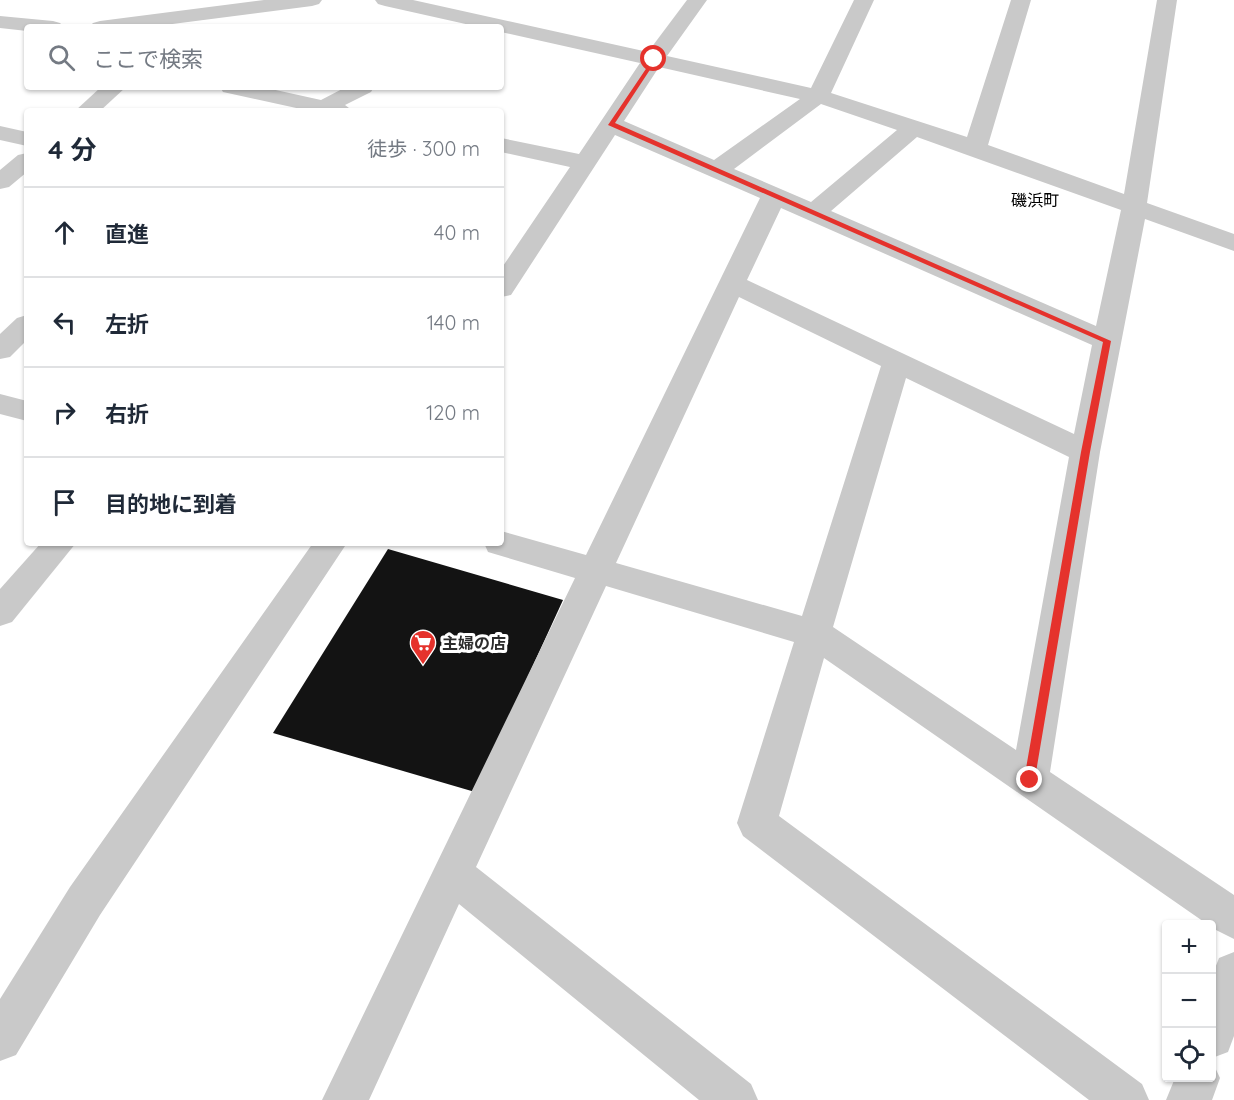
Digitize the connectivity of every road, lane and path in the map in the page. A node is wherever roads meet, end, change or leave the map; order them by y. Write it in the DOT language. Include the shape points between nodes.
graph roads {
  1 [pos="135,0"];
  2 [pos="312,0"];
  3 [pos="385,0"];
  4 [pos="482,0"];
  5 [pos="697,0"];
  6 [pos="864,0"];
  7 [pos="1021,0"];
  8 [pos="1167,0"];
  9 [pos="0,22"];
  10 [pos="456,23"];
  11 [pos="24,24"];
  12 [pos="102,24"];
  13 [pos="122,24"];
  14 [pos="504,32"];
  15 [pos="654,59"];
  16 [pos="111,90"];
  17 [pos="245,90"];
  18 [pos="359,90"];
  19 [pos="268,95"];
  20 [pos="818,96"];
  21 [pos="90,108"];
  22 [pos="254,108"];
  23 [pos="328,108"];
  24 [pos="334,108"];
  25 [pos="611,124"];
  26 [pos="913,128"];
  27 [pos="0,133"];
  28 [pos="24,138"];
  29 [pos="504,146"];
  30 [pos="975,148"];
  31 [pos="24,162"];
  32 [pos="585,163"];
  33 [pos="716,170"];
  34 [pos="0,182"];
  35 [pos="774,195"];
  36 [pos="1134,207"];
  37 [pos="814,213"];
  38 [pos="1234,243"];
  39 [pos="504,284"];
  40 [pos="732,284"];
  41 [pos="24,327"];
  42 [pos="1107,341"];
  43 [pos="0,350"];
  44 [pos="896,363"];
  45 [pos="0,404"];
  46 [pos="24,410"];
  47 [pos="1085,452"];
  48 [pos="504,544"];
  49 [pos="57,546"];
  50 [pos="329,546"];
  51 [pos="595,571"];
  52 [pos="7,594"];
  53 [pos="816,634"];
  54 [pos="1030,780"];
  55 [pos="453,873"];
  56 [pos="1234,920"];
  57 [pos="1234,972"];
  58 [pos="12,996"];
  59 [pos="1215,1028"];
  60 [pos="0,1039"];
  61 [pos="1195,1082"];
  62 [pos="345,1100"];
  63 [pos="735,1100"];
  64 [pos="1126,1100"];
  65 [pos="1189,1100"];
  1 -- 12 [label="street"];
  2 -- 13 [label="street"];
  3 -- 10 [label="street"];
  4 -- 10 [label="street"];
  5 -- 15 [label="street"];
  6 -- 20 [label="street"];
  7 -- 30 [label="street"];
  8 -- 36 [label="street"];
  9 -- 11 [label="street"];
  14 -- 15 [label="street"];
  15 -- 20 [label="street"];
  15 -- 25 [label="street"];
  16 -- 21 [label="street"];
  17 -- 19 [label="street"];
  18 -- 24 [label="street"];
  19 -- 22 [label="street"];
  19 -- 23 [label="street"];
  20 -- 26 [label="street"];
  20 -- 33 [label="street"];
  25 -- 32 [label="street"];
  25 -- 33 [label="street"];
  26 -- 30 [label="street"];
  26 -- 37 [label="street"];
  27 -- 28 [label="street"];
  29 -- 32 [label="street"];
  30 -- 36 [label="street"];
  31 -- 34 [label="street"];
  32 -- 39 [label="street"];
  33 -- 35 [label="street"];
  35 -- 37 [label="street"];
  35 -- 40 [label="street"];
  36 -- 38 [label="street"];
  36 -- 42 [label="street"];
  37 -- 42 [label="street"];
  40 -- 44 [label="street"];
  40 -- 51 [label="street"];
  41 -- 43 [label="street"];
  42 -- 47 [label="street"];
  44 -- 47 [label="street"];
  44 -- 53 [label="street"];
  45 -- 46 [label="street"];
  47 -- 54 [label="street"];
  48 -- 51 [label="street"];
  49 -- 52 [label="street"];
  50 -- 58 [label="street" via="85,901"];
  51 -- 53 [label="street"];
  51 -- 55 [label="street"];
  53 -- 54 [label="street"];
  53 -- 64 [label="street" via="757,823"];
  54 -- 56 [label="street"];
  55 -- 62 [label="street"];
  55 -- 63 [label="street"];
  57 -- 59 [label="street"];
  58 -- 60 [label="street"];
  61 -- 65 [label="street"];
}
